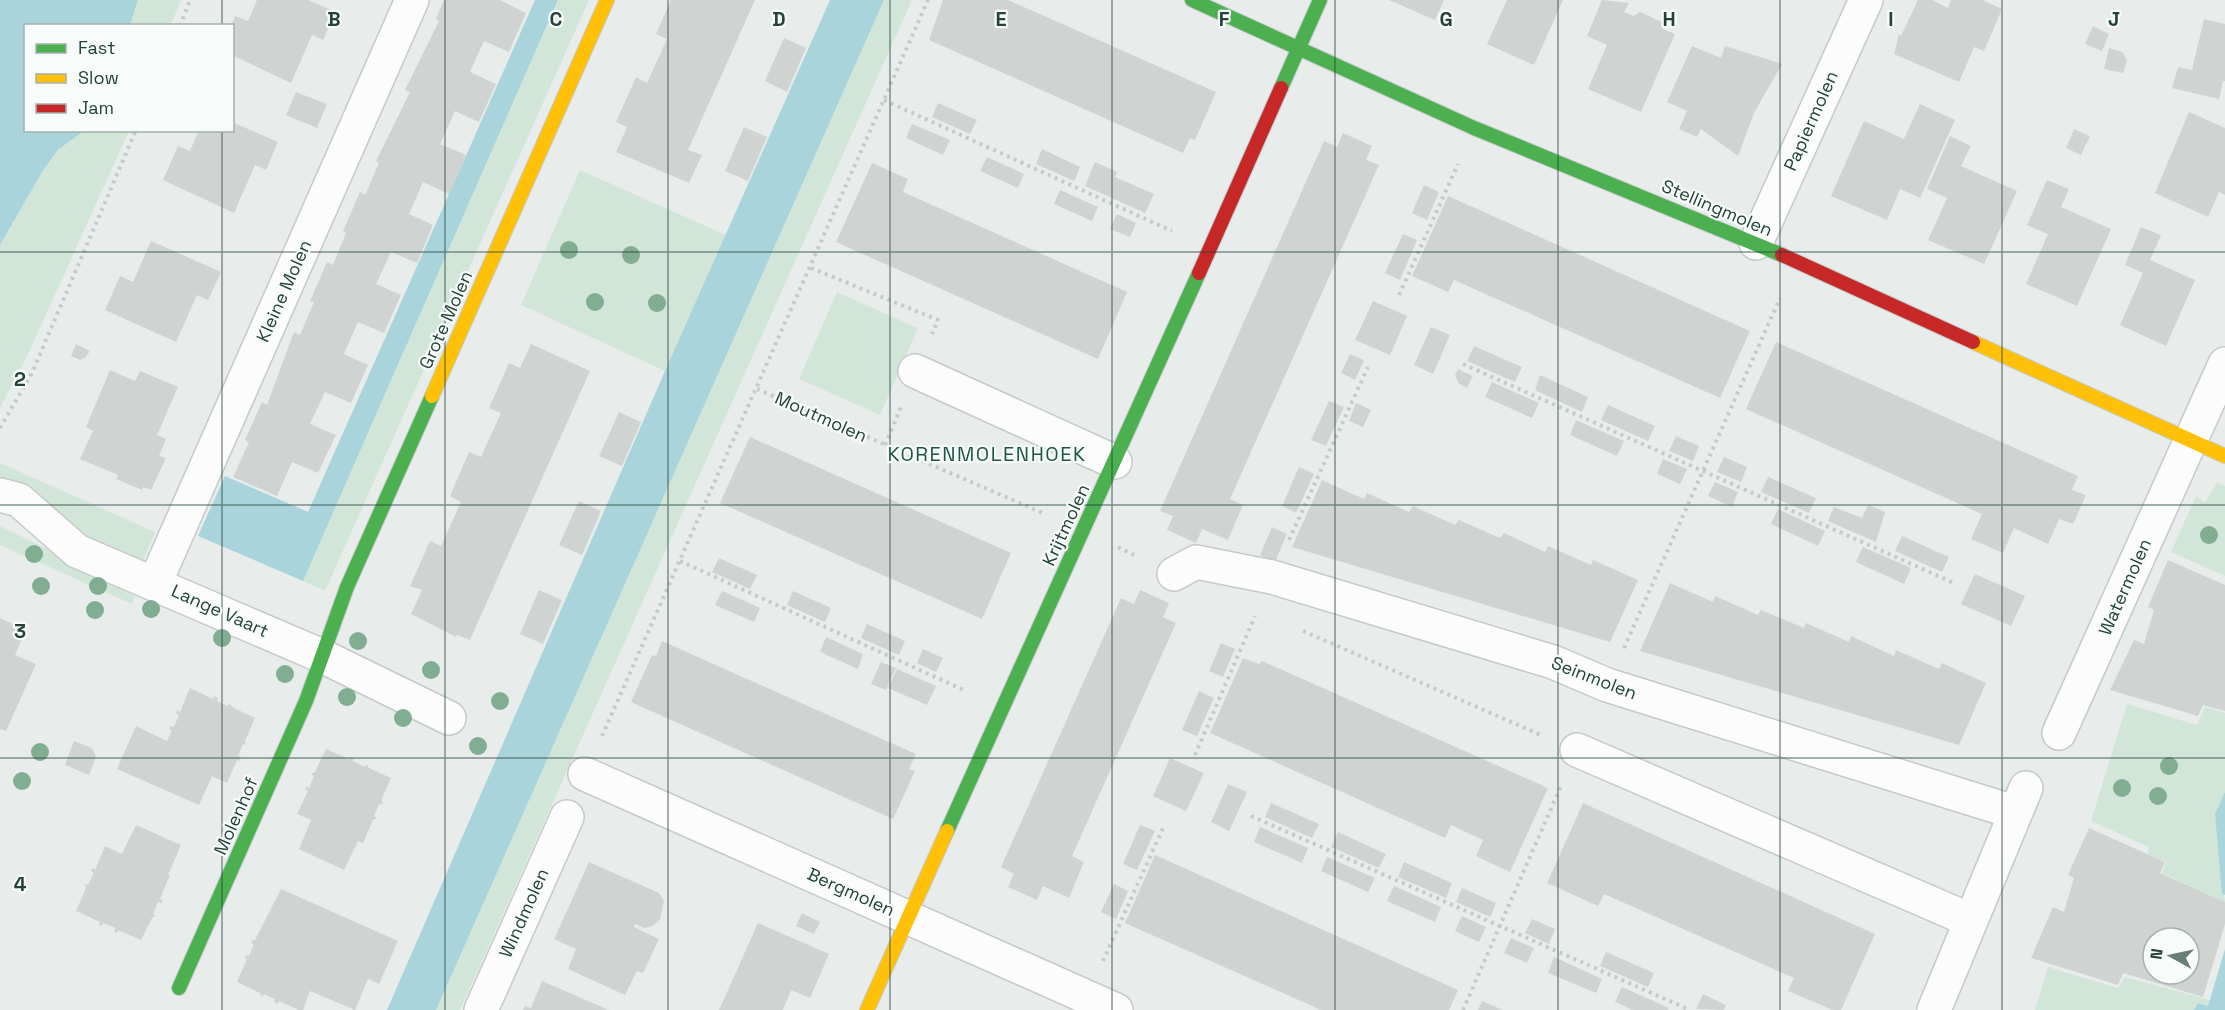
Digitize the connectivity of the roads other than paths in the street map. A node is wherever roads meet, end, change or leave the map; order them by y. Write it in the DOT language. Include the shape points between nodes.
graph roads {
  1 [pos="412,0"];
  2 [pos="607,0"];
  3 [pos="1192,0"];
  4 [pos="1320,0"];
  5 [pos="1866,0"];
  6 [pos="1299,49"];
  7 [pos="1756,243"];
  8 [pos="2225,364"];
  9 [pos="915,371"];
  10 [pos="2190,440"];
  11 [pos="2225,456"];
  12 [pos="1115,462"];
  13 [pos="0,495"];
  14 [pos="1173,574"];
  15 [pos="155,583"];
  16 [pos="322,656"];
  17 [pos="448,718"];
  18 [pos="2059,733"];
  19 [pos="1577,750"];
  20 [pos="585,774"];
  21 [pos="567,817"];
  22 [pos="908,917"];
  23 [pos="1970,920"];
  24 [pos="179,988"];
  25 [pos="481,1010"];
  26 [pos="867,1010"];
  27 [pos="1116,1010"];
  28 [pos="1934,1010"];
  1 -- 15 [label="street, Kleine Molen"];
  2 -- 16 [label="street, Grote Molen" via="347,586"];
  3 -- 6 [label="street, Stellingmolen"];
  4 -- 6 [label="street, Krijtmolen"];
  5 -- 7 [label="street, Papiermolen"];
  6 -- 7 [label="street, Stellingmolen" via="1474,128"];
  6 -- 12 [label="street, Krijtmolen"];
  7 -- 10 [label="street, Stellingmolen"];
  8 -- 10 [label="street, Watermolen"];
  9 -- 12 [label="street"];
  10 -- 11 [label="street, Stellingmolen"];
  10 -- 18 [label="street, Watermolen"];
  12 -- 22 [label="street, Krijtmolen" via="1000,707"];
  13 -- 15 [label="street, Lange Vaart" via="19,500 77,551"];
  14 -- 23 [label="street, Seinmolen" via="1196,562 1272,577 1553,662 1607,685 2020,800"];
  15 -- 16 [label="street, Lange Vaart"];
  16 -- 17 [label="street, Lange Vaart"];
  16 -- 24 [label="street, Molenhof" via="306,701"];
  19 -- 23 [label="street"];
  20 -- 22 [label="street, Bergmolen"];
  21 -- 25 [label="street, Windmolen"];
  22 -- 26 [label="street, Krijtmolen"];
  22 -- 27 [label="street, Bergmolen"];
  23 -- 28 [label="street"];
}
